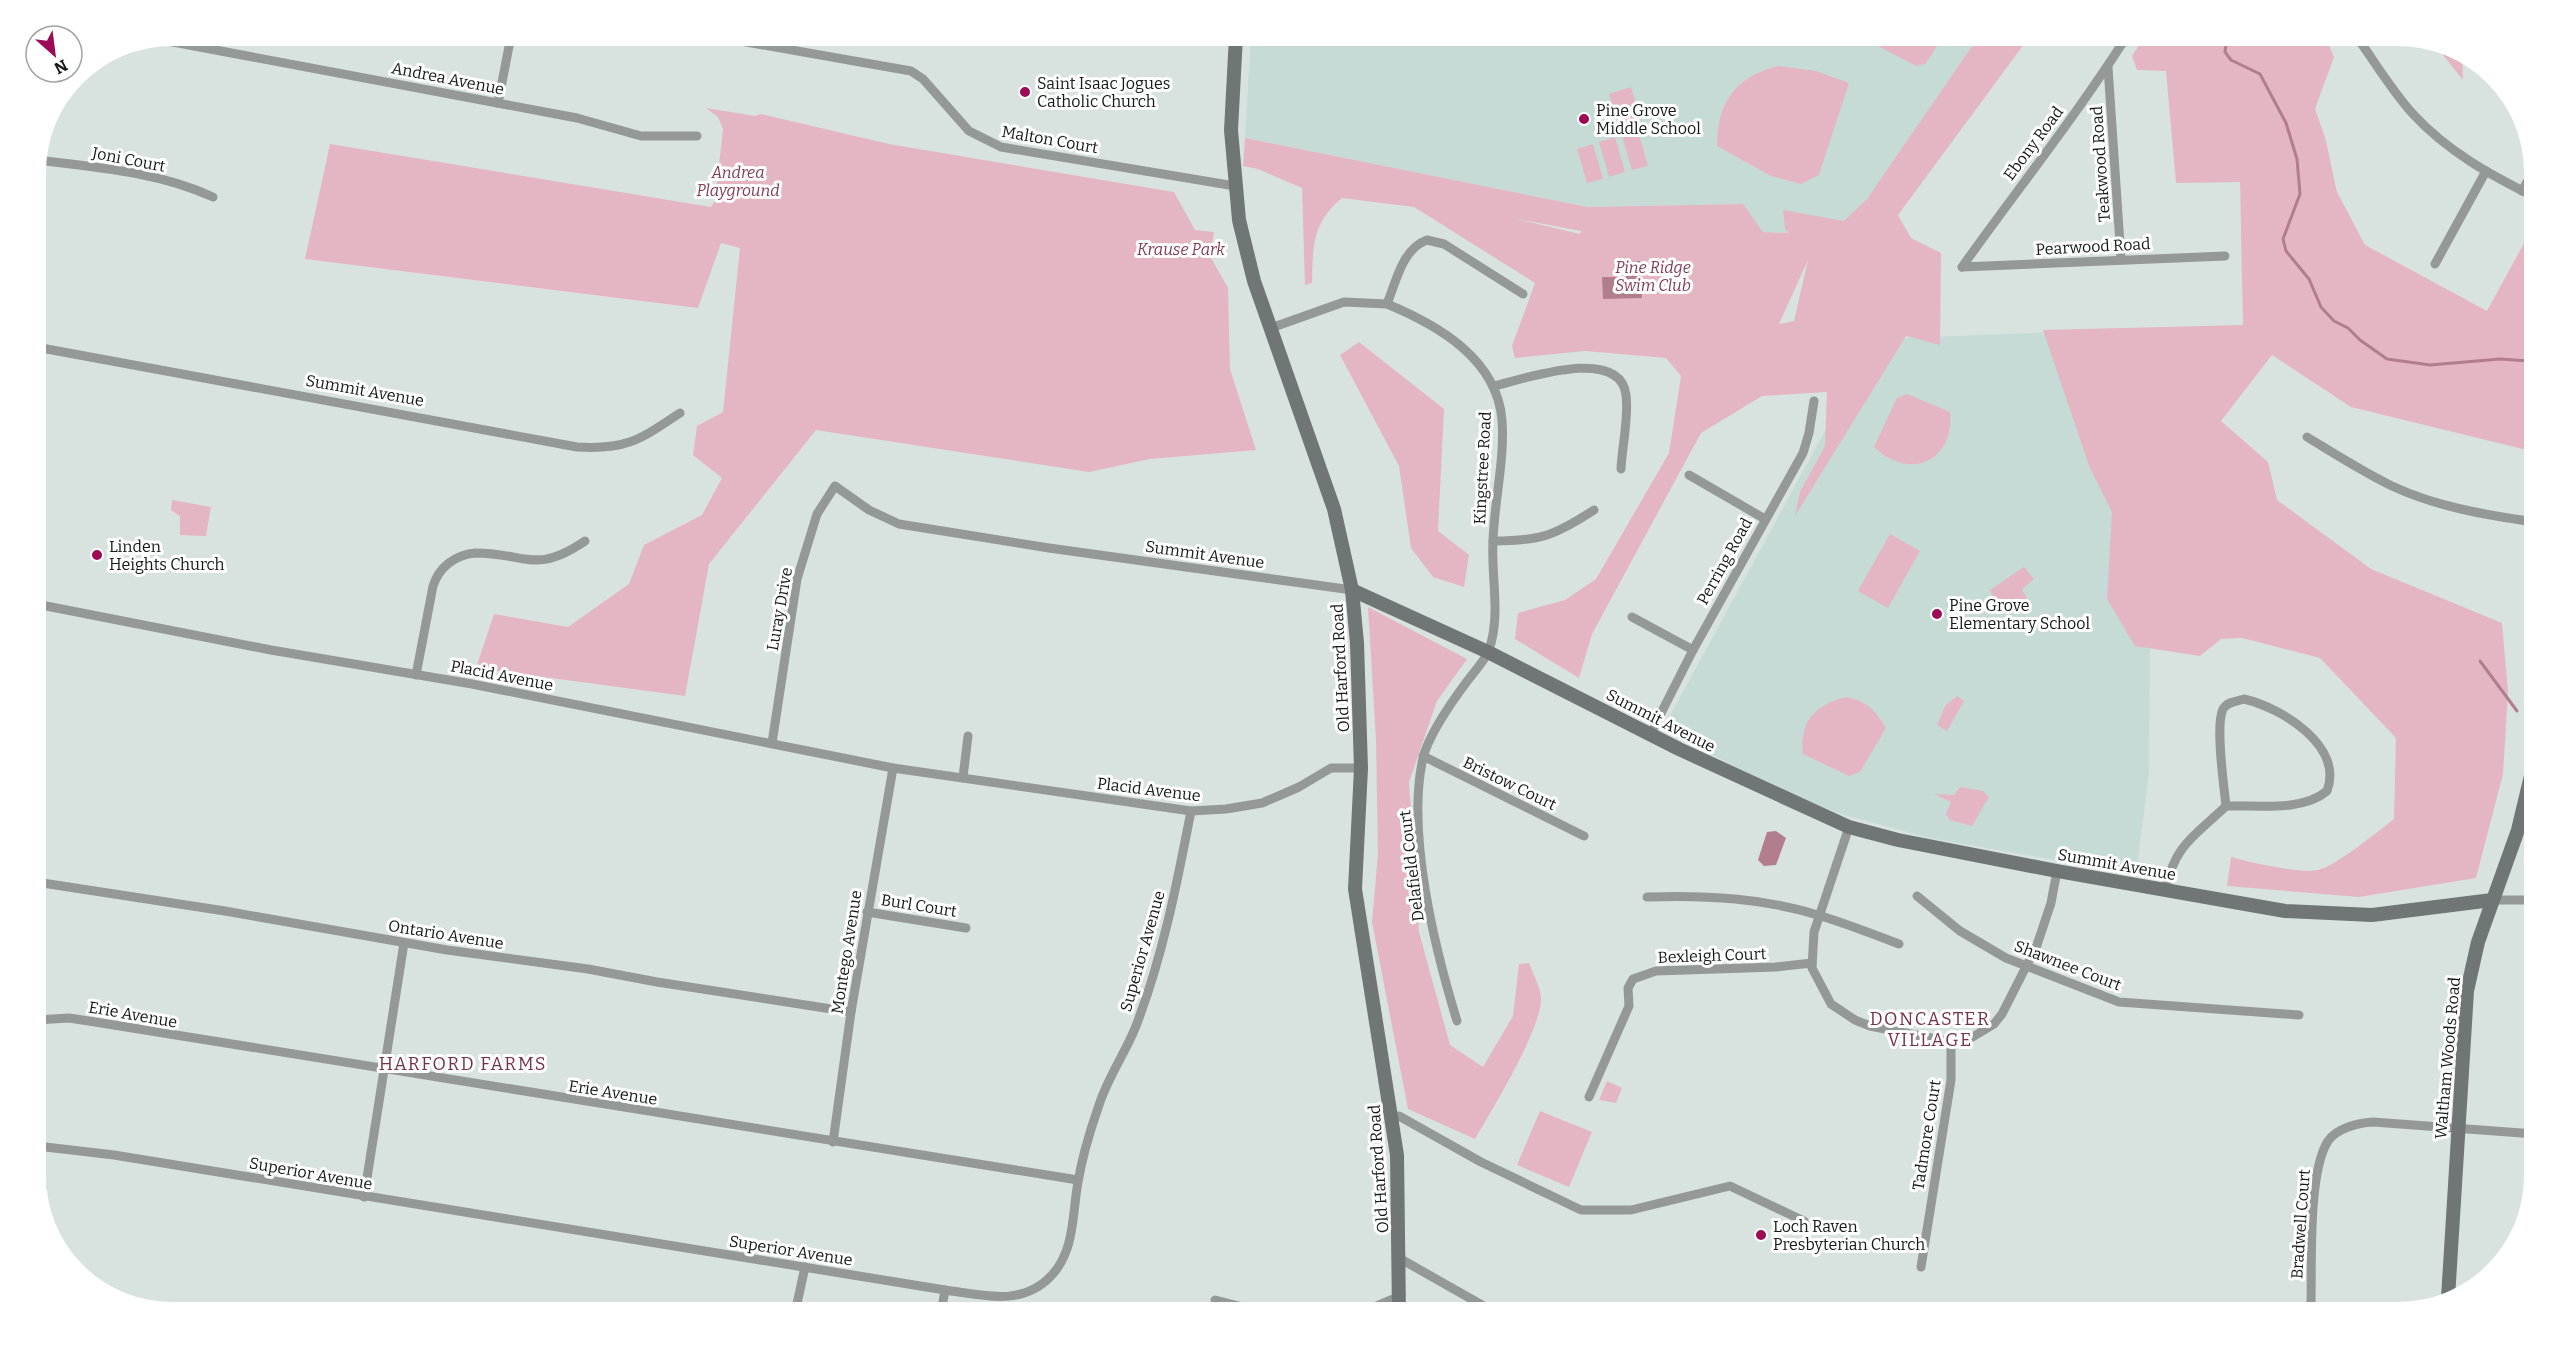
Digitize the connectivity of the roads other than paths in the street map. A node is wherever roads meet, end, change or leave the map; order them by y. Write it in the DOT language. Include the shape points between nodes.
graph roads {
  1 [pos="2121,46"];
  2 [pos="2363,46"];
  3 [pos="200,47"];
  4 [pos="509,47"];
  5 [pos="773,47"];
  6 [pos="1235,47"];
  7 [pos="2108,67"];
  8 [pos="498,103"];
  9 [pos="697,135"];
  10 [pos="47,161"];
  11 [pos="2486,171"];
  12 [pos="1234,186"];
  13 [pos="2524,187"];
  14 [pos="2522,191"];
  15 [pos="213,197"];
  16 [pos="2225,255"];
  17 [pos="2121,260"];
  18 [pos="2435,264"];
  19 [pos="1962,267"];
  20 [pos="1523,294"];
  21 [pos="1387,304"];
  22 [pos="1270,328"];
  23 [pos="47,349"];
  24 [pos="1494,386"];
  25 [pos="1814,401"];
  26 [pos="680,413"];
  27 [pos="2307,437"];
  28 [pos="1621,469"];
  29 [pos="1689,475"];
  30 [pos="835,486"];
  31 [pos="1594,510"];
  32 [pos="1764,519"];
  33 [pos="2524,521"];
  34 [pos="585,541"];
  35 [pos="1493,541"];
  36 [pos="1352,590"];
  37 [pos="47,606"];
  38 [pos="1632,617"];
  39 [pos="1693,650"];
  40 [pos="1488,652"];
  41 [pos="416,675"];
  42 [pos="1651,733"];
  43 [pos="968,736"];
  44 [pos="772,743"];
  45 [pos="1424,756"];
  46 [pos="893,768"];
  47 [pos="1361,768"];
  48 [pos="963,777"];
  49 [pos="2524,805"];
  50 [pos="2226,806"];
  51 [pos="1191,810"];
  52 [pos="1849,827"];
  53 [pos="1584,836"];
  54 [pos="2057,871"];
  55 [pos="47,884"];
  56 [pos="2165,890"];
  57 [pos="1917,896"];
  58 [pos="1647,897"];
  59 [pos="2492,900"];
  60 [pos="2524,900"];
  61 [pos="867,912"];
  62 [pos="1819,915"];
  63 [pos="966,928"];
  64 [pos="404,943"];
  65 [pos="1899,944"];
  66 [pos="1812,963"];
  67 [pos="2025,965"];
  68 [pos="851,1012"];
  69 [pos="2299,1015"];
  70 [pos="47,1019"];
  71 [pos="1457,1021"];
  72 [pos="1951,1042"];
  73 [pos="385,1070"];
  74 [pos="1589,1097"];
  75 [pos="1392,1117"];
  76 [pos="2457,1127"];
  77 [pos="2524,1133"];
  78 [pos="833,1142"];
  79 [pos="47,1147"];
  80 [pos="1078,1180"];
  81 [pos="364,1197"];
  82 [pos="1804,1221"];
  83 [pos="1399,1258"];
  84 [pos="805,1267"];
  85 [pos="1921,1267"];
  86 [pos="945,1290"];
  87 [pos="2448,1292"];
  88 [pos="1398,1297"];
  89 [pos="1215,1300"];
  90 [pos="2311,1301"];
  91 [pos="797,1302"];
  92 [pos="943,1302"];
  93 [pos="1223,1302"];
  94 [pos="1386,1302"];
  95 [pos="1399,1302"];
  96 [pos="1477,1302"];
  1 -- 7 [label="street, Ebony Road"];
  2 -- 11 [label="street" via="2412,112 2455,152"];
  3 -- 8 [label="street, Andrea Avenue"];
  4 -- 8 [label="street"];
  5 -- 12 [label="street, Malton Court" via="911,71 923,79 969,131 1001,147"];
  6 -- 12 [label="street, Old Harford Road" via="1231,109"];
  7 -- 17 [label="street, Teakwood Road"];
  7 -- 19 [label="street, Ebony Road"];
  8 -- 9 [label="street, Andrea Avenue" via="577,118 641,136"];
  10 -- 15 [label="street, Joni Court" via="144,175"];
  11 -- 14 [label="street"];
  11 -- 18 [label="street"];
  12 -- 22 [label="street, Old Harford Road" via="1248,257"];
  13 -- 14 [label="street"];
  16 -- 17 [label="street, Pearwood Road"];
  17 -- 19 [label="street, Pearwood Road"];
  20 -- 21 [label="street" via="1444,244 1427,240 1407,255"];
  21 -- 22 [label="street, Kingstree Road" via="1344,302"];
  21 -- 24 [label="street, Kingstree Road" via="1421,318 1449,338 1470,355"];
  22 -- 36 [label="street, Old Harford Road" via="1334,509"];
  23 -- 26 [label="street, Summit Avenue" via="577,447 603,448 639,440"];
  24 -- 28 [label="street" via="1567,369 1603,368 1615,373 1626,395"];
  24 -- 35 [label="street, Kingstree Road" via="1502,422"];
  25 -- 32 [label="street, Perring Road" via="1803,453"];
  27 -- 33 [label="street" via="2402,489 2483,515"];
  29 -- 32 [label="street"];
  30 -- 36 [label="street, Summit Avenue" via="869,510 899,524"];
  30 -- 44 [label="street, Luray Drive" via="817,514 797,579"];
  31 -- 35 [label="street" via="1548,537"];
  32 -- 39 [label="street, Perring Road"];
  34 -- 41 [label="street" via="540,561 476,553 446,564 433,586"];
  35 -- 40 [label="street, Kingstree Road" via="1496,614"];
  36 -- 40 [label="street, Summit Avenue"];
  36 -- 47 [label="street, Old Harford Road"];
  37 -- 41 [label="street, Placid Avenue"];
  38 -- 39 [label="street"];
  39 -- 42 [label="street, Perring Road"];
  40 -- 42 [label="street, Summit Avenue"];
  40 -- 45 [label="street, Delafield Court" via="1458,694"];
  41 -- 44 [label="street, Placid Avenue"];
  42 -- 52 [label="street, Summit Avenue"];
  43 -- 48 [label="street"];
  44 -- 46 [label="street, Placid Avenue"];
  45 -- 53 [label="street, Bristow Court"];
  45 -- 71 [label="street, Delafield Court" via="1418,811 1425,878 1438,950"];
  46 -- 48 [label="street, Placid Avenue"];
  46 -- 61 [label="street, Montego Avenue"];
  47 -- 51 [label="street, Placid Avenue" via="1331,768 1262,803"];
  47 -- 75 [label="street, Old Harford Road" via="1355,889"];
  48 -- 51 [label="street, Placid Avenue"];
  49 -- 59 [label="street, Waltham Woods Road"];
  50 -- 50 [label="street" via="2291,804 2319,798 2331,781 2331,766 2317,742 2269,706 2244,699 2232,701 2223,709 2221,726"];
  50 -- 56 [label="street" via="2179,851"];
  51 -- 80 [label="street, Superior Avenue" via="1163,944 1136,1027 1098,1107"];
  52 -- 54 [label="street, Summit Avenue"];
  52 -- 62 [label="street"];
  54 -- 56 [label="street, Summit Avenue"];
  54 -- 67 [label="street" via="2044,924"];
  55 -- 64 [label="street, Ontario Avenue"];
  56 -- 59 [label="street, Summit Avenue" via="2285,911 2327,914 2372,915"];
  57 -- 67 [label="street, Shawnee Court" via="1977,942"];
  58 -- 62 [label="street" via="1743,900"];
  59 -- 60 [label="street"];
  59 -- 76 [label="street, Waltham Woods Road" via="2467,991"];
  61 -- 63 [label="street, Burl Court"];
  61 -- 68 [label="street, Montego Avenue"];
  62 -- 65 [label="street"];
  62 -- 66 [label="street"];
  64 -- 68 [label="street, Ontario Avenue"];
  64 -- 73 [label="street"];
  66 -- 72 [label="street" via="1815,978 1827,997 1855,1020"];
  66 -- 74 [label="street, Bexleigh Court" via="1776,968 1656,970 1633,979 1629,1006"];
  67 -- 69 [label="street, Shawnee Court" via="2119,1002"];
  67 -- 72 [label="street" via="1994,1024 1966,1041"];
  68 -- 78 [label="street, Montego Avenue"];
  70 -- 73 [label="street, Erie Avenue" via="69,1018"];
  72 -- 85 [label="street, Tadmore Court" via="1951,1080"];
  73 -- 78 [label="street, Erie Avenue"];
  73 -- 81 [label="street"];
  75 -- 82 [label="street" via="1399,1116 1481,1162 1581,1210 1631,1210 1730,1186"];
  75 -- 83 [label="street, Old Harford Road" via="1398,1169"];
  76 -- 77 [label="street, Bradwell Court"];
  76 -- 87 [label="street, Waltham Woods Road"];
  76 -- 90 [label="street, Bradwell Court" via="2364,1123 2346,1128 2329,1140 2318,1166"];
  78 -- 80 [label="street, Erie Avenue"];
  79 -- 81 [label="street, Superior Avenue"];
  80 -- 86 [label="street, Superior Avenue" via="1069,1247 1050,1277 1029,1293 1018,1296"];
  81 -- 84 [label="street, Superior Avenue"];
  83 -- 88 [label="street, Old Harford Road"];
  83 -- 96 [label="street"];
  84 -- 86 [label="street, Superior Avenue"];
  84 -- 91 [label="street"];
  86 -- 92 [label="street"];
  88 -- 94 [label="street"];
  88 -- 95 [label="street, Old Harford Road"];
  89 -- 93 [label="street"];
}
